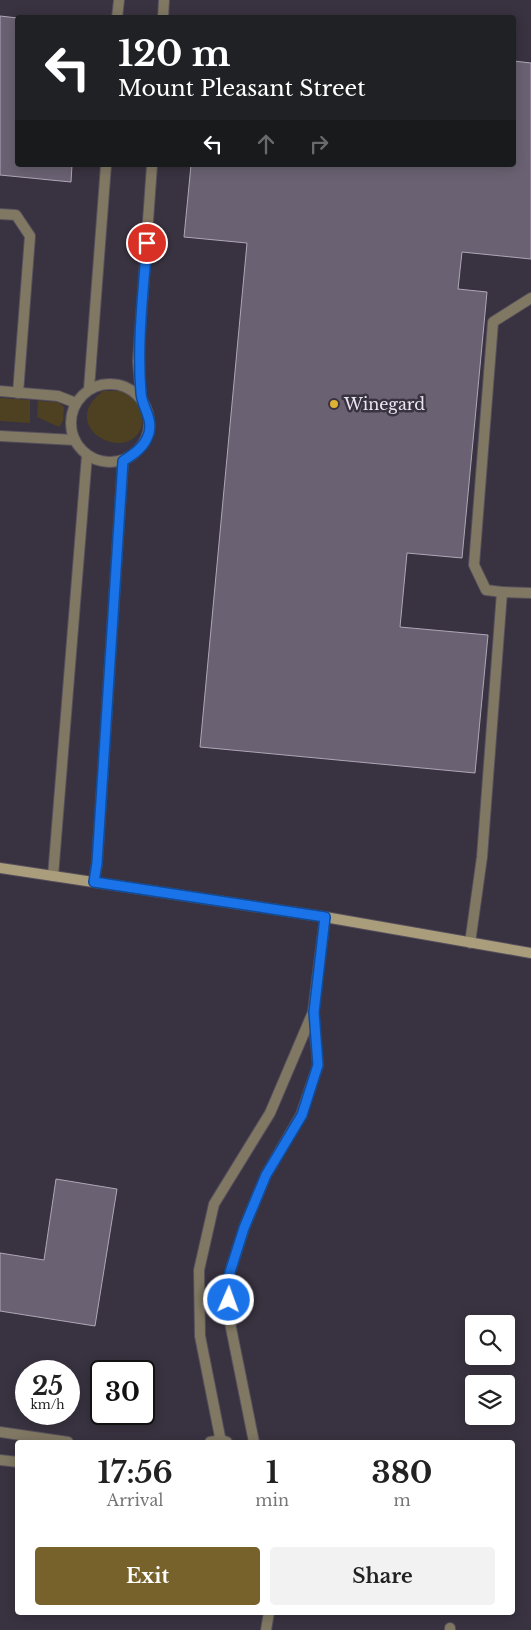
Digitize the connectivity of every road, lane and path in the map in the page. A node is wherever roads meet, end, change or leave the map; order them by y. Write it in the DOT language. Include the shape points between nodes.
graph roads {
  1 [pos="119,0"];
  2 [pos="164,0"];
  3 [pos="117,15"];
  4 [pos="163,15"];
  5 [pos="106,167"];
  6 [pos="152,167"];
  7 [pos="0,214"];
  8 [pos="531,298"];
  9 [pos="89,389"];
  10 [pos="0,391"];
  11 [pos="18,393"];
  12 [pos="141,397"];
  13 [pos="76,403"];
  14 [pos="0,436"];
  15 [pos="75,440"];
  16 [pos="87,455"];
  17 [pos="123,461"];
  18 [pos="502,592"];
  19 [pos="531,593"];
  20 [pos="0,868"];
  21 [pos="53,876"];
  22 [pos="94,882"];
  23 [pos="325,917"];
  24 [pos="470,942"];
  25 [pos="531,953"];
  26 [pos="314,1012"];
  27 [pos="0,1432"];
  28 [pos="54,1440"];
  29 [pos="223,1440"];
  30 [pos="254,1440"];
  31 [pos="0,1460"];
  32 [pos="15,1462"];
  1 -- 3 [label="street"];
  2 -- 4 [label="street"];
  5 -- 9 [label="street"];
  6 -- 12 [label="street" via="138,361"];
  7 -- 11 [label="street" via="16,215 30,236"];
  8 -- 18 [label="street" via="493,322 474,565 486,590"];
  9 -- 12 [label="street" via="107,383 126,386"];
  9 -- 13 [label="street"];
  10 -- 11 [label="street"];
  11 -- 13 [label="street" via="58,396"];
  12 -- 17 [label="street" via="149,415 149,434 139,450"];
  13 -- 15 [label="street" via="71,421"];
  14 -- 15 [label="street"];
  15 -- 16 [label="street"];
  16 -- 17 [label="street" via="104,462"];
  16 -- 21 [label="street"];
  17 -- 22 [label="street"];
  18 -- 19 [label="street"];
  18 -- 24 [label="street" via="482,857"];
  20 -- 21 [label="main road"];
  21 -- 22 [label="main road"];
  22 -- 23 [label="main road"];
  23 -- 24 [label="main road"];
  23 -- 26 [label="street"];
  24 -- 25 [label="main road"];
  26 -- 29 [label="street" via="270,1113 214,1204 199,1270 200,1336"];
  26 -- 30 [label="street" via="318,1065 302,1115 266,1175 230,1272 228,1313"];
  27 -- 28 [label="street"];
  31 -- 32 [label="street"];
}
